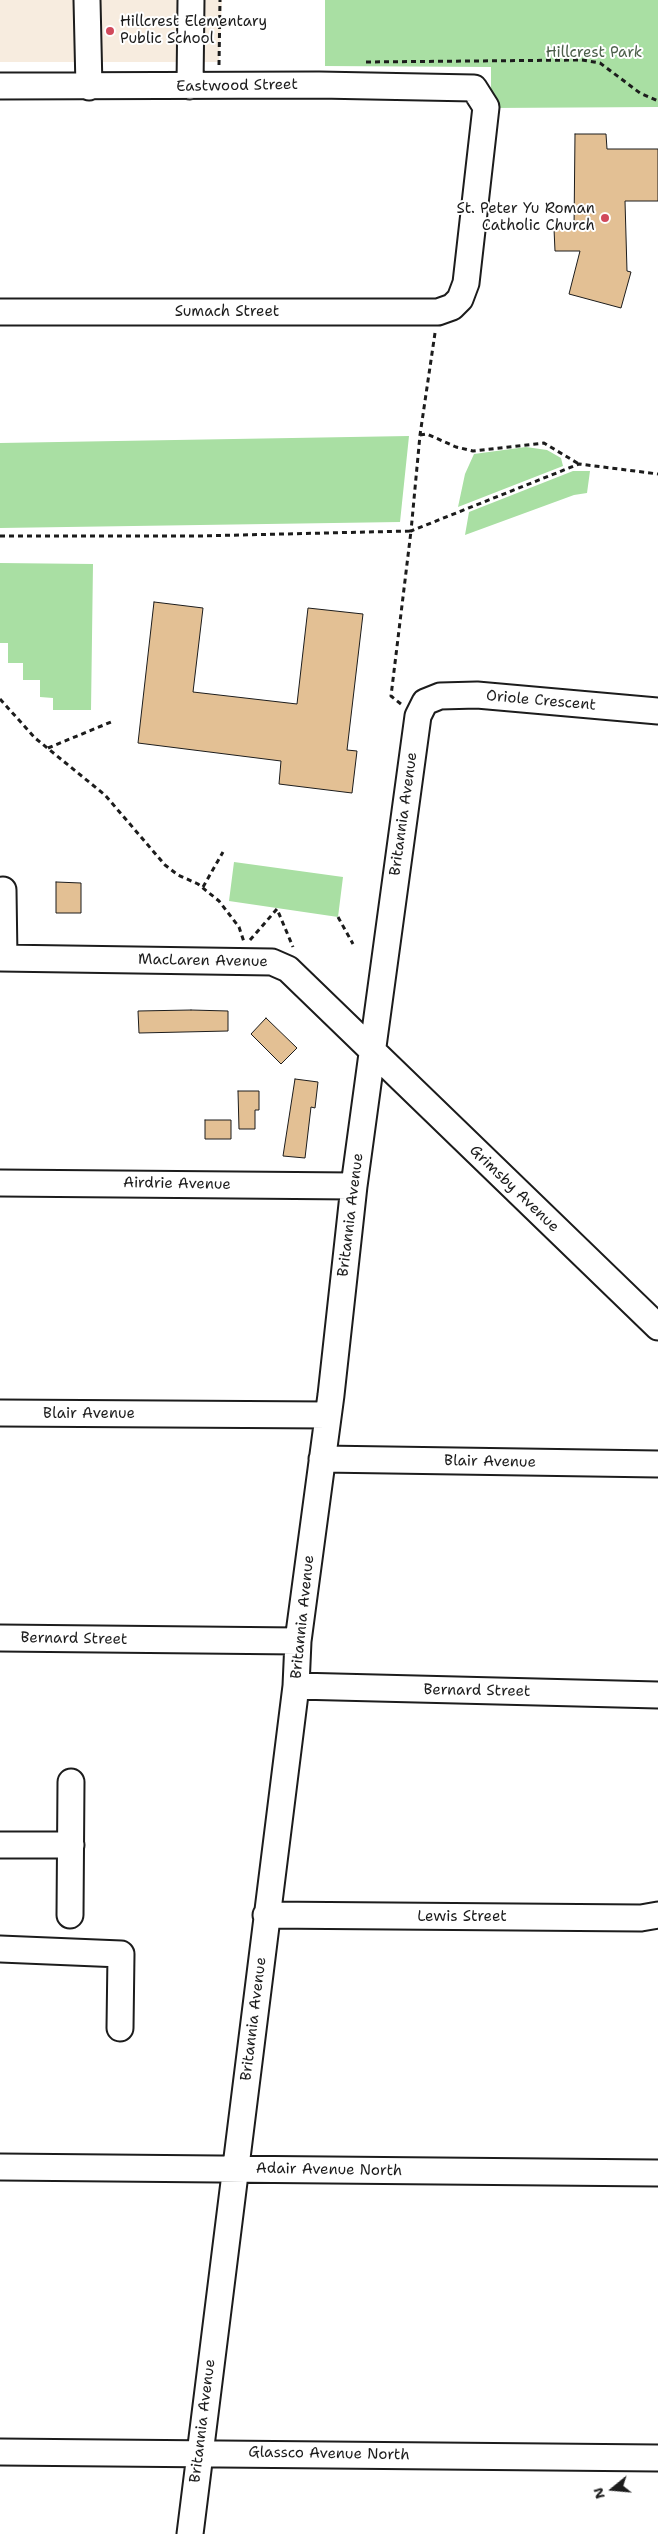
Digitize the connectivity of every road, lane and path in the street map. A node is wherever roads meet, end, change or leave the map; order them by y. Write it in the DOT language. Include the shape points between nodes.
graph roads {
  1 [pos="87,0"];
  2 [pos="191,0"];
  3 [pos="220,0"];
  4 [pos="0,86"];
  5 [pos="190,86"];
  6 [pos="219,86"];
  7 [pos="89,87"];
  8 [pos="446,309"];
  9 [pos="0,312"];
  10 [pos="420,435"];
  11 [pos="579,464"];
  12 [pos="658,474"];
  13 [pos="411,531"];
  14 [pos="0,536"];
  15 [pos="0,699"];
  16 [pos="421,709"];
  17 [pos="658,711"];
  18 [pos="111,722"];
  19 [pos="48,748"];
  20 [pos="223,852"];
  21 [pos="203,887"];
  22 [pos="3,890"];
  23 [pos="338,917"];
  24 [pos="353,944"];
  25 [pos="2,958"];
  26 [pos="301,982"];
  27 [pos="371,1050"];
  28 [pos="0,1184"];
  29 [pos="354,1186"];
  30 [pos="658,1327"];
  31 [pos="0,1413"];
  32 [pos="328,1415"];
  33 [pos="322,1459"];
  34 [pos="658,1464"];
  35 [pos="0,1638"];
  36 [pos="298,1641"];
  37 [pos="296,1686"];
  38 [pos="658,1695"];
  39 [pos="71,1782"];
  40 [pos="0,1845"];
  41 [pos="71,1845"];
  42 [pos="70,1915"];
  43 [pos="266,1915"];
  44 [pos="658,1916"];
  45 [pos="0,1950"];
  46 [pos="120,2028"];
  47 [pos="0,2167"];
  48 [pos="236,2169"];
  49 [pos="658,2173"];
  50 [pos="0,2452"];
  51 [pos="199,2453"];
  52 [pos="658,2458"];
  53 [pos="190,2534"];
  1 -- 7 [label="street"];
  2 -- 5 [label="street"];
  3 -- 6 [label="path"];
  4 -- 7 [label="street, Eastwood Street"];
  5 -- 6 [label="street, Eastwood Street"];
  5 -- 7 [label="street, Eastwood Street"];
  6 -- 8 [label="street, Eastwood Street" via="474,88 485,104 486,112 466,283 460,299"];
  8 -- 9 [label="street, Sumach Street"];
  8 -- 10 [label="path"];
  10 -- 11 [label="path" via="427,434 473,451 544,443"];
  10 -- 13 [label="path"];
  11 -- 12 [label="path"];
  11 -- 13 [label="path"];
  13 -- 14 [label="path"];
  13 -- 16 [label="path" via="391,696"];
  15 -- 19 [label="path"];
  16 -- 17 [label="street, Oriole Crescent" via="440,696 477,695"];
  16 -- 27 [label="street, Britannia Avenue"];
  18 -- 19 [label="path"];
  19 -- 21 [label="path" via="105,795 178,876"];
  20 -- 21 [label="path"];
  21 -- 26 [label="path" via="219,901 239,927 245,945 277,909 292,946"];
  22 -- 25 [label="street"];
  23 -- 24 [label="path"];
  25 -- 26 [label="street, MacLaren Avenue" via="272,962 288,969"];
  26 -- 27 [label="street, MacLaren Avenue"];
  27 -- 29 [label="street, Britannia Avenue"];
  27 -- 30 [label="street, Grimsby Avenue"];
  28 -- 29 [label="street, Airdrie Avenue"];
  29 -- 32 [label="street, Britannia Avenue"];
  31 -- 32 [label="street, Blair Avenue"];
  32 -- 33 [label="street, Britannia Avenue"];
  33 -- 34 [label="street, Blair Avenue"];
  33 -- 36 [label="street, Britannia Avenue"];
  35 -- 36 [label="street, Bernard Street"];
  36 -- 37 [label="street, Britannia Avenue"];
  37 -- 38 [label="street, Bernard Street"];
  37 -- 43 [label="street, Britannia Avenue"];
  39 -- 41 [label="street"];
  40 -- 41 [label="street"];
  41 -- 42 [label="street"];
  43 -- 44 [label="street, Lewis Street"];
  43 -- 48 [label="street, Britannia Avenue"];
  45 -- 46 [label="street" via="121,1954"];
  47 -- 48 [label="street, Adair Avenue North"];
  48 -- 49 [label="street, Adair Avenue North"];
  48 -- 51 [label="street, Britannia Avenue"];
  50 -- 51 [label="street, Glassco Avenue North"];
  51 -- 52 [label="street, Glassco Avenue North"];
  51 -- 53 [label="street, Britannia Avenue"];
}
